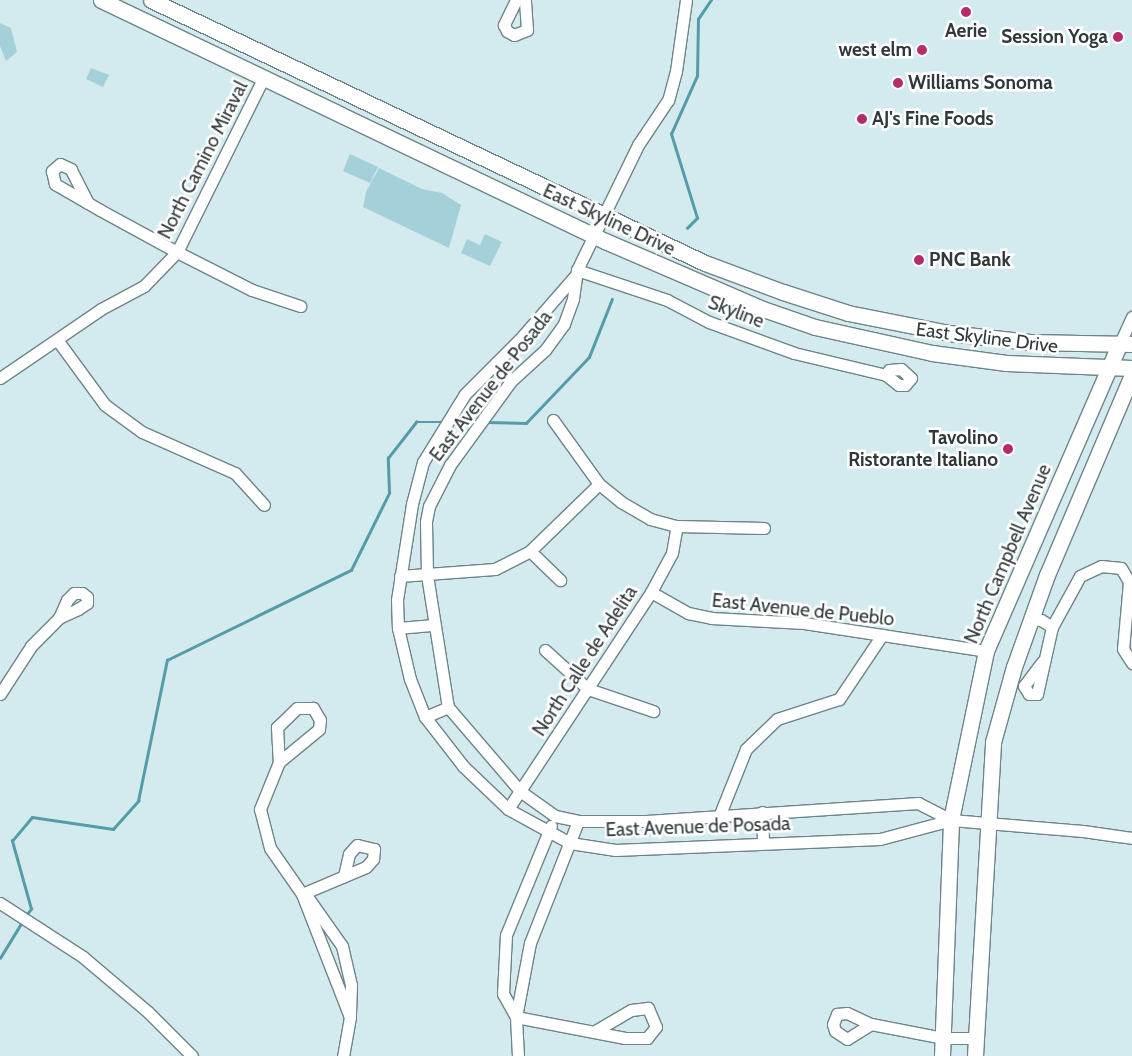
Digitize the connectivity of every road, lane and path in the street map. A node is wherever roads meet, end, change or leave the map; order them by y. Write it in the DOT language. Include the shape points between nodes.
graph roads {
  1 [pos="101,0"];
  2 [pos="151,0"];
  3 [pos="516,0"];
  4 [pos="525,0"];
  5 [pos="686,0"];
  6 [pos="264,78"];
  7 [pos="333,111"];
  8 [pos="454,143"];
  9 [pos="88,203"];
  10 [pos="605,215"];
  11 [pos="594,236"];
  12 [pos="177,252"];
  13 [pos="649,261"];
  14 [pos="576,274"];
  15 [pos="817,303"];
  16 [pos="300,306"];
  17 [pos="1132,318"];
  18 [pos="58,341"];
  19 [pos="1126,345"];
  20 [pos="496,363"];
  21 [pos="1110,368"];
  22 [pos="1132,368"];
  23 [pos="886,375"];
  24 [pos="1132,375"];
  25 [pos="0,378"];
  26 [pos="512,381"];
  27 [pos="553,420"];
  28 [pos="599,484"];
  29 [pos="264,505"];
  30 [pos="677,526"];
  31 [pos="764,528"];
  32 [pos="530,551"];
  33 [pos="427,575"];
  34 [pos="400,576"];
  35 [pos="560,580"];
  36 [pos="651,592"];
  37 [pos="59,618"];
  38 [pos="1031,619"];
  39 [pos="434,625"];
  40 [pos="1052,627"];
  41 [pos="398,628"];
  42 [pos="882,636"];
  43 [pos="545,650"];
  44 [pos="986,651"];
  45 [pos="1042,662"];
  46 [pos="1132,663"];
  47 [pos="588,689"];
  48 [pos="0,694"];
  49 [pos="448,707"];
  50 [pos="653,711"];
  51 [pos="425,717"];
  52 [pos="279,762"];
  53 [pos="520,791"];
  54 [pos="508,809"];
  55 [pos="762,812"];
  56 [pos="720,814"];
  57 [pos="555,816"];
  58 [pos="951,820"];
  59 [pos="578,821"];
  60 [pos="989,822"];
  61 [pos="549,831"];
  62 [pos="1132,838"];
  63 [pos="763,842"];
  64 [pos="570,843"];
  65 [pos="344,876"];
  66 [pos="302,894"];
  67 [pos="0,903"];
  68 [pos="350,1017"];
  69 [pos="516,1017"];
  70 [pos="871,1024"];
  71 [pos="595,1031"];
  72 [pos="943,1038"];
  73 [pos="977,1038"];
  74 [pos="192,1056"];
  75 [pos="343,1056"];
  76 [pos="518,1056"];
  77 [pos="942,1056"];
  78 [pos="975,1056"];
  1 -- 6 [label="main road, East Skyline Drive"];
  2 -- 8 [label="main road, East Skyline Drive"];
  3 -- 4 [label="street" via="504,25 507,32 514,35 527,30 529,22"];
  5 -- 10 [label="street, East Avenue de Posada" via="676,71 668,100 638,145"];
  6 -- 7 [label="main road, East Skyline Drive"];
  6 -- 12 [label="street, North Camino Miraval"];
  7 -- 8 [label="main road" via="342,102 349,101 420,134"];
  7 -- 11 [label="main road, East Skyline Drive"];
  8 -- 10 [label="main road, East Skyline Drive"];
  9 -- 12 [label="street"];
  10 -- 11 [label="street, East Avenue de Posada"];
  10 -- 15 [label="main road, East Skyline Drive" via="732,274"];
  11 -- 13 [label="main road, East Skyline Drive"];
  11 -- 14 [label="street, East Avenue de Posada"];
  12 -- 16 [label="street" via="252,290"];
  12 -- 18 [label="street, North Camino Miraval" via="144,286 101,309"];
  13 -- 15 [label="main road" via="789,309"];
  13 -- 21 [label="main road, East Skyline Drive" via="763,309 873,341 977,360"];
  14 -- 20 [label="street, East Avenue de Posada"];
  14 -- 23 [label="street, Skyline" via="667,300 709,322 794,353"];
  14 -- 26 [label="street, East Avenue de Posada" via="569,311 555,338"];
  15 -- 19 [label="main road, East Skyline Drive" via="949,333 1029,342"];
  17 -- 19 [label="street, North Campbell Avenue"];
  18 -- 25 [label="street, North Camino Miraval"];
  18 -- 29 [label="street" via="105,405 142,432 235,473"];
  19 -- 21 [label="main road, North Campbell Avenue"];
  20 -- 26 [label="street"];
  20 -- 34 [label="street, East Avenue de Posada" via="465,394 424,462 412,504"];
  21 -- 22 [label="main road, East Skyline Drive"];
  21 -- 44 [label="main road, North Campbell Avenue"];
  24 -- 38 [label="main road"];
  26 -- 33 [label="street, East Avenue de Posada" via="436,489 426,522"];
  27 -- 28 [label="street"];
  28 -- 30 [label="street" via="650,519"];
  28 -- 32 [label="street"];
  30 -- 31 [label="street"];
  30 -- 36 [label="street, North Calle de Adelita" via="672,553"];
  32 -- 33 [label="street" via="495,569"];
  32 -- 35 [label="street"];
  33 -- 34 [label="street"];
  33 -- 39 [label="street, East Avenue de Posada"];
  34 -- 41 [label="street, East Avenue de Posada"];
  36 -- 42 [label="street, East Avenue de Pueblo" via="688,613 711,618 804,623"];
  36 -- 47 [label="street, North Calle de Adelita"];
  37 -- 48 [label="street" via="31,646"];
  38 -- 40 [label="street" via="1041,620"];
  38 -- 60 [label="main road" via="993,742"];
  39 -- 41 [label="street"];
  39 -- 49 [label="street, East Avenue de Posada"];
  40 -- 45 [label="street"];
  40 -- 46 [label="street" via="1080,576 1101,566 1121,568 1130,582 1123,649"];
  41 -- 51 [label="street, East Avenue de Posada" via="410,679"];
  42 -- 44 [label="street, East Avenue de Pueblo"];
  42 -- 56 [label="street" via="839,699 777,719 746,750"];
  43 -- 47 [label="street"];
  44 -- 58 [label="main road, North Campbell Avenue"];
  47 -- 50 [label="street"];
  47 -- 53 [label="street, North Calle de Adelita"];
  49 -- 51 [label="street"];
  49 -- 53 [label="street, East Avenue de Posada"];
  51 -- 54 [label="street, East Avenue de Posada" via="463,766"];
  52 -- 52 [label="street" via="319,729 320,720 313,708 297,708 281,720 277,727"];
  52 -- 66 [label="street" via="260,810 270,848"];
  53 -- 54 [label="street, North Calle de Adelita"];
  53 -- 57 [label="street, East Avenue de Posada"];
  54 -- 61 [label="street, East Avenue de Posada"];
  55 -- 56 [label="street, East Avenue de Posada"];
  55 -- 58 [label="street, East Avenue de Posada" via="918,803"];
  55 -- 63 [label="street"];
  56 -- 59 [label="street, East Avenue de Posada" via="646,821"];
  57 -- 59 [label="street, East Avenue de Posada"];
  57 -- 61 [label="street"];
  58 -- 60 [label="street, East Avenue de Posada"];
  58 -- 63 [label="street, East Avenue de Posada" via="880,839"];
  58 -- 72 [label="main road, North Campbell Avenue"];
  59 -- 64 [label="street"];
  60 -- 62 [label="street, East Avenue de Posada"];
  60 -- 73 [label="main road"];
  61 -- 64 [label="street, East Avenue de Posada"];
  61 -- 69 [label="street" via="506,935 503,994"];
  63 -- 64 [label="street, East Avenue de Posada" via="615,850"];
  64 -- 69 [label="street" via="530,943"];
  65 -- 66 [label="street"];
  66 -- 68 [label="street"];
  66 -- 68 [label="street" via="309,897 342,946 351,985"];
  67 -- 74 [label="street" via="83,958 148,1012"];
  68 -- 75 [label="street"];
  69 -- 71 [label="street"];
  69 -- 76 [label="street"];
  70 -- 72 [label="street"];
  71 -- 71 [label="street" via="625,1038 647,1038 656,1027 648,1008 631,1010"];
  72 -- 73 [label="street"];
  72 -- 77 [label="main road, North Campbell Avenue"];
  73 -- 78 [label="main road"];
}
